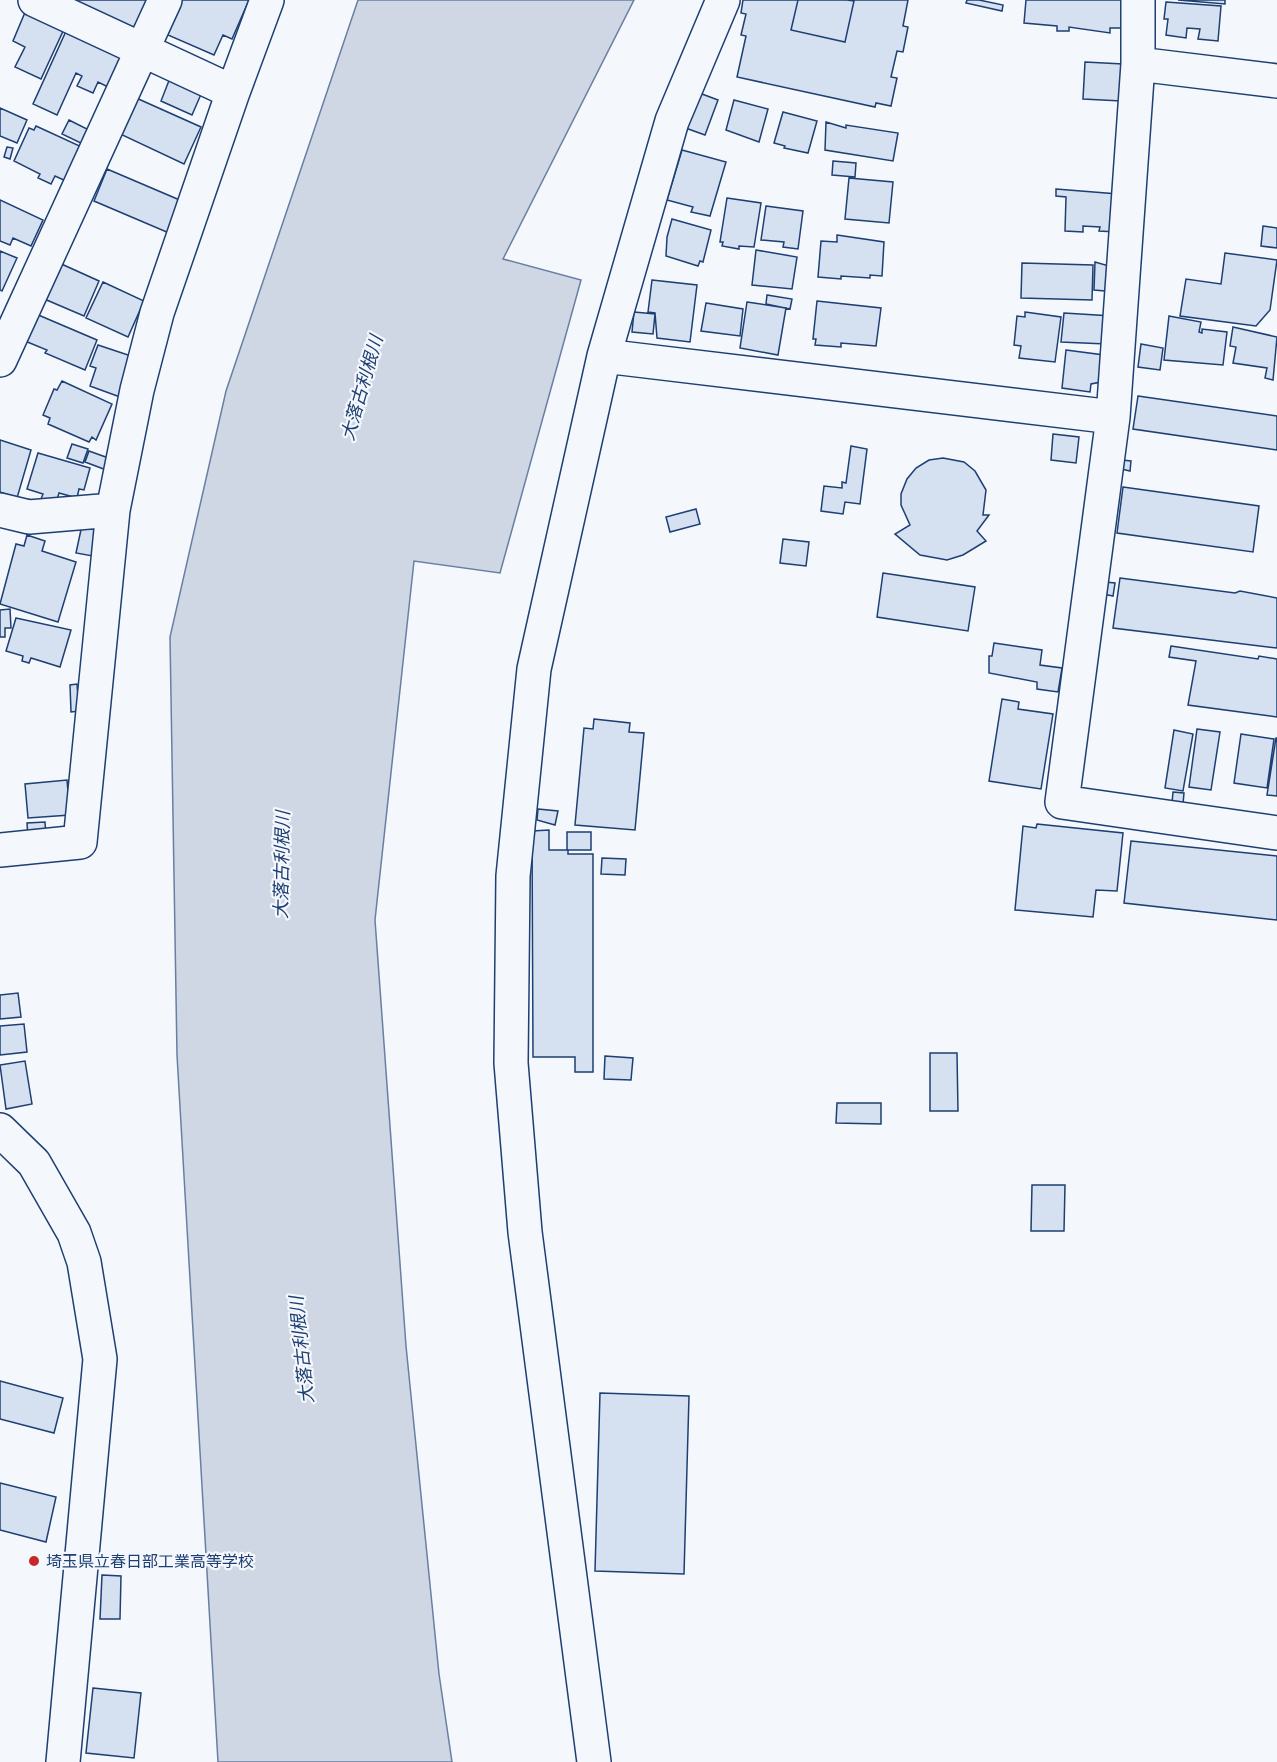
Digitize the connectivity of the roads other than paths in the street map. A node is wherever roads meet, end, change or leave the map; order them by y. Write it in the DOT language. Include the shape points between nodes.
graph roads {
  1 [pos="35,0"];
  2 [pos="165,0"];
  3 [pos="267,0"];
  4 [pos="723,0"];
  5 [pos="1138,0"];
  6 [pos="142,50"];
  7 [pos="1138,64"];
  8 [pos="1277,81"];
  9 [pos="233,92"];
  10 [pos="604,356"];
  11 [pos="0,360"];
  12 [pos="1113,417"];
  13 [pos="0,510"];
  14 [pos="113,510"];
  15 [pos="1277,833"];
  16 [pos="0,850"];
  17 [pos="0,1130"];
  18 [pos="63,1762"];
  19 [pos="594,1762"];
  1 -- 6 [label="street"];
  2 -- 6 [label="street"];
  3 -- 9 [label="street"];
  4 -- 10 [label="street" via="672,121"];
  5 -- 7 [label="street"];
  6 -- 9 [label="street"];
  6 -- 11 [label="street"];
  7 -- 8 [label="street"];
  7 -- 12 [label="street"];
  9 -- 14 [label="street" via="157,313"];
  10 -- 12 [label="street"];
  10 -- 19 [label="street" via="534,669 513,876 511,1052 525,1232"];
  12 -- 15 [label="street" via="1062,802"];
  13 -- 14 [label="street" via="29,517"];
  14 -- 16 [label="street" via="80,842"];
  17 -- 18 [label="street" via="34,1163 74,1233 84,1262 100,1359"];
}
